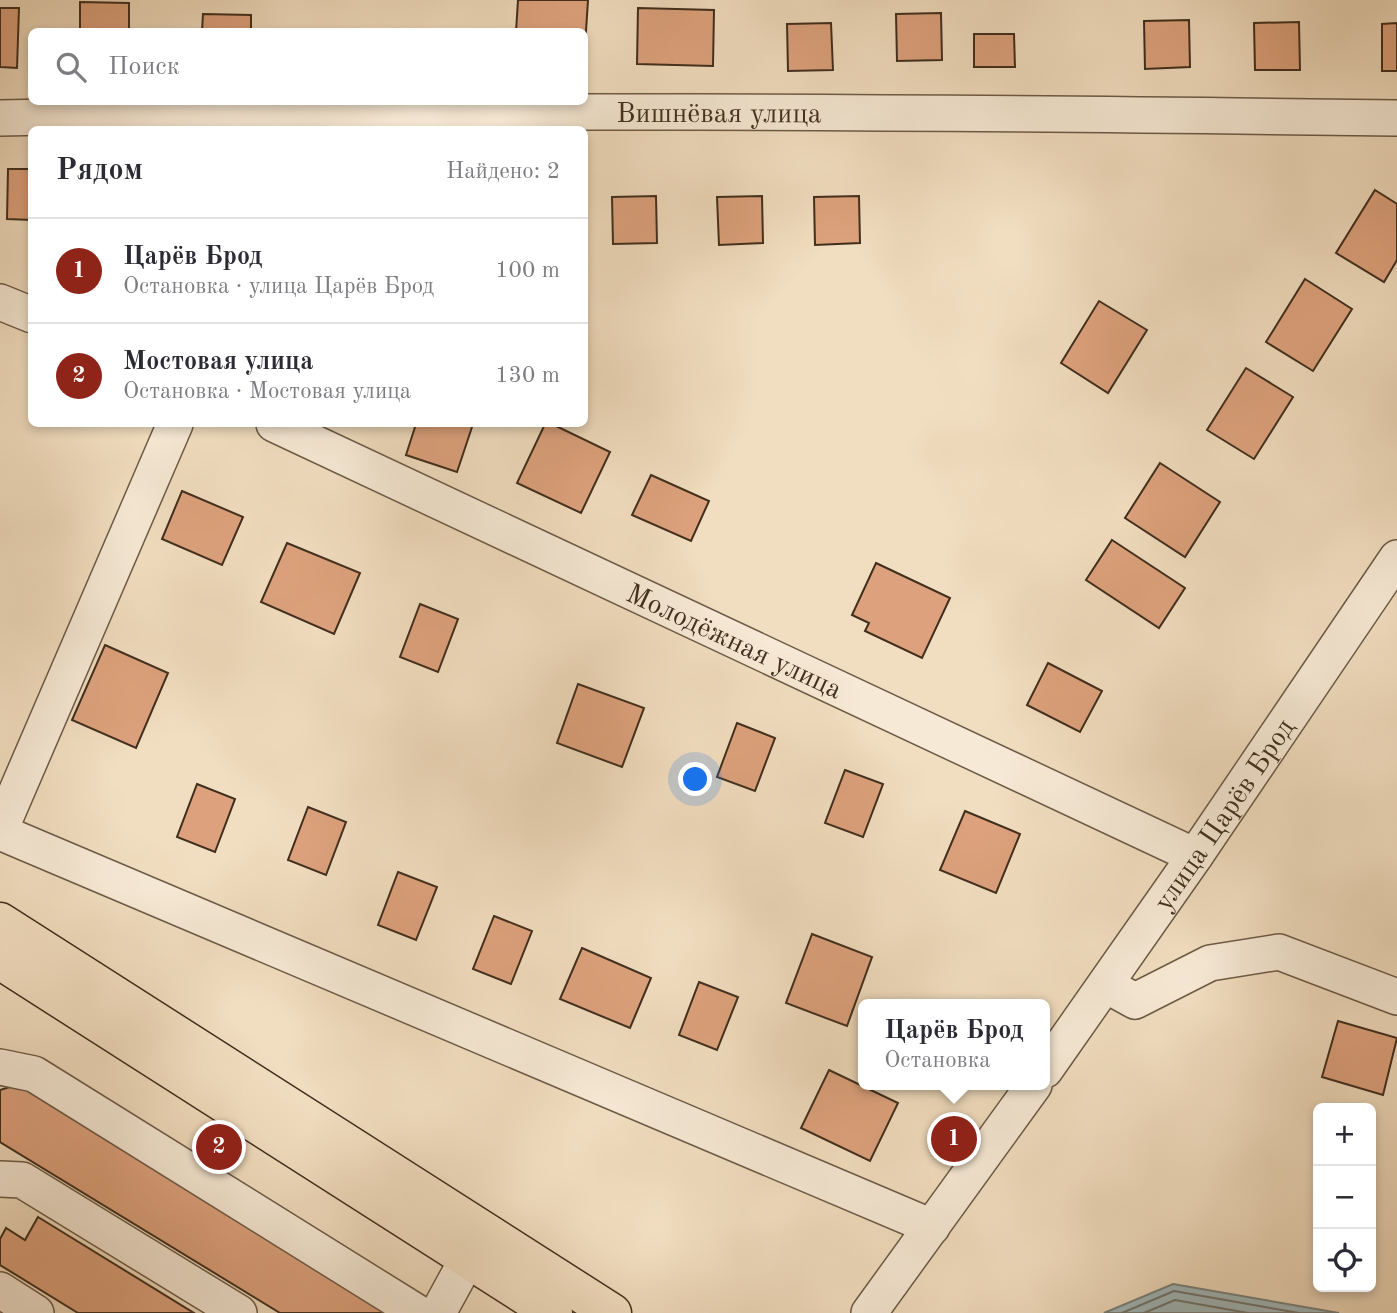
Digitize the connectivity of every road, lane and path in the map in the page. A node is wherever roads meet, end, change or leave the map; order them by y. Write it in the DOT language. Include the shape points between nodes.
graph roads {
  1 [pos="0,118"];
  2 [pos="1397,118"];
  3 [pos="0,302"];
  4 [pos="28,313"];
  5 [pos="173,427"];
  6 [pos="280,427"];
  7 [pos="1397,558"];
  8 [pos="0,831"];
  9 [pos="1195,856"];
  10 [pos="0,922"];
  11 [pos="0,960"];
  12 [pos="1106,985"];
  13 [pos="1397,997"];
  14 [pos="1050,1063"];
  15 [pos="0,1067"];
  16 [pos="1030,1090"];
  17 [pos="0,1180"];
  18 [pos="932,1227"];
  19 [pos="468,1258"];
  20 [pos="239,1313"];
  21 [pos="418,1313"];
  22 [pos="438,1313"];
  23 [pos="553,1313"];
  24 [pos="612,1313"];
  25 [pos="869,1313"];
  1 -- 2 [label="street, Вишнёвая улица" via="282,112"];
  3 -- 4 [label="street"];
  5 -- 8 [label="street"];
  6 -- 9 [label="street, Молодёжная улица"];
  7 -- 9 [label="street, улица Царёв Брод"];
  8 -- 18 [label="street"];
  9 -- 12 [label="street, улица Царёв Брод"];
  10 -- 24 [label="main road"];
  11 -- 19 [label="main road"];
  12 -- 13 [label="street" via="1135,1001 1210,963 1279,952"];
  12 -- 14 [label="street, улица Царёв Брод"];
  15 -- 21 [label="street" via="34,1074"];
  16 -- 18 [label="street"];
  17 -- 20 [label="street" via="22,1180"];
  18 -- 25 [label="street"];
  19 -- 22 [label="street"];
  19 -- 23 [label="main road"];
}
